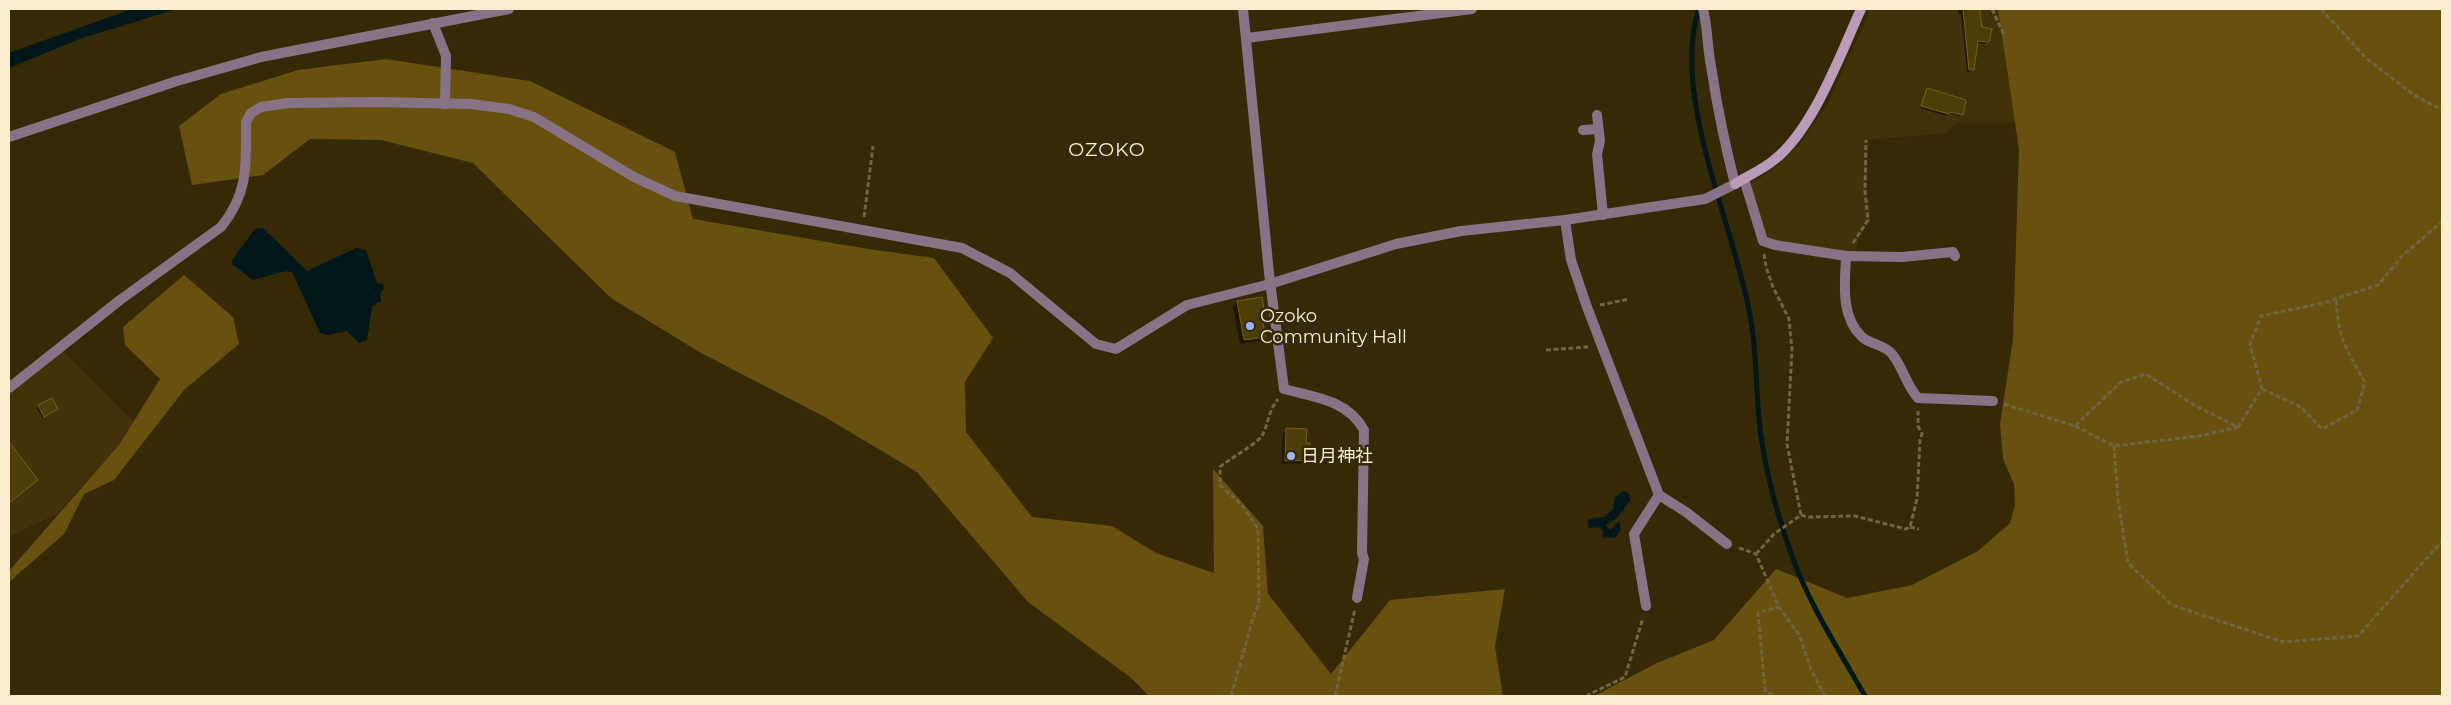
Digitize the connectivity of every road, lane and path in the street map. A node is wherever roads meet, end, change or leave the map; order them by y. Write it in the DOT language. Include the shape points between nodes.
graph roads {
  1 [pos="509,9"];
  2 [pos="1243,9"];
  3 [pos="1472,9"];
  4 [pos="1703,9"];
  5 [pos="1862,9"];
  6 [pos="1992,9"];
  7 [pos="2321,9"];
  8 [pos="434,23"];
  9 [pos="2005,37"];
  10 [pos="1247,38"];
  11 [pos="445,104"];
  12 [pos="2442,110"];
  13 [pos="1597,115"];
  14 [pos="1598,129"];
  15 [pos="1583,130"];
  16 [pos="9,137"];
  17 [pos="1866,140"];
  18 [pos="874,146"];
  19 [pos="1739,182"];
  20 [pos="1603,215"];
  21 [pos="1565,220"];
  22 [pos="2442,222"];
  23 [pos="862,230"];
  24 [pos="1763,241"];
  25 [pos="1848,251"];
  26 [pos="1955,256"];
  27 [pos="1270,284"];
  28 [pos="1629,299"];
  29 [pos="2336,299"];
  30 [pos="1586,307"];
  31 [pos="1601,346"];
  32 [pos="1546,350"];
  33 [pos="9,388"];
  34 [pos="2262,388"];
  35 [pos="1288,390"];
  36 [pos="1918,398"];
  37 [pos="1993,401"];
  38 [pos="2075,426"];
  39 [pos="2238,427"];
  40 [pos="2114,446"];
  41 [pos="1312,451"];
  42 [pos="1363,452"];
  43 [pos="1659,495"];
  44 [pos="1801,515"];
  45 [pos="1910,527"];
  46 [pos="1919,529"];
  47 [pos="2442,541"];
  48 [pos="1727,544"];
  49 [pos="1756,554"];
  50 [pos="1357,598"];
  51 [pos="1646,606"];
  52 [pos="1779,606"];
  53 [pos="1773,694"];
  54 [pos="1231,696"];
  55 [pos="1336,696"];
  56 [pos="1586,696"];
  57 [pos="1825,696"];
  1 -- 8 [label="street"];
  2 -- 10 [label="street"];
  3 -- 10 [label="street"];
  4 -- 19 [label="street" via="1719,120"];
  5 -- 19 [label="street" via="1809,117 1775,160"];
  6 -- 9 [label="path"];
  7 -- 12 [label="path" via="2367,59 2414,95"];
  8 -- 11 [label="street" via="446,56"];
  8 -- 16 [label="street" via="261,57 177,81"];
  10 -- 27 [label="street"];
  11 -- 23 [label="street" via="509,109 534,117 634,177 675,196"];
  11 -- 33 [label="street" via="288,103 261,107 246,122 244,185 233,212 221,227 120,300"];
  13 -- 14 [label="street"];
  14 -- 15 [label="street"];
  14 -- 20 [label="street"];
  17 -- 25 [label="path" via="1864,192 1868,220"];
  18 -- 23 [label="path"];
  19 -- 20 [label="street" via="1705,199"];
  19 -- 24 [label="street"];
  20 -- 21 [label="street"];
  21 -- 27 [label="street" via="1461,230 1396,244"];
  21 -- 30 [label="street" via="1571,260"];
  22 -- 29 [label="path" via="2403,255 2378,285"];
  23 -- 27 [label="street" via="962,248 1010,273 1096,344 1116,349 1188,305"];
  24 -- 25 [label="street" via="1775,245"];
  24 -- 44 [label="path" via="1766,267 1789,319 1792,350 1787,444"];
  25 -- 26 [label="street" via="1902,257 1953,252"];
  25 -- 36 [label="street" via="1845,300 1852,322 1862,337 1886,348 1893,355"];
  27 -- 35 [label="street" via="1282,380 1284,389"];
  28 -- 30 [label="path"];
  29 -- 34 [label="path" via="2262,316 2250,344"];
  29 -- 34 [label="path" via="2337,322 2344,347 2366,382 2357,410 2322,429 2301,407"];
  30 -- 31 [label="street"];
  31 -- 32 [label="path"];
  31 -- 43 [label="street"];
  34 -- 39 [label="path"];
  35 -- 42 [label="street" via="1335,402 1361,424 1364,430"];
  35 -- 54 [label="path" via="1271,408 1260,438 1220,467 1220,485 1241,504 1258,529 1259,603"];
  36 -- 37 [label="street"];
  36 -- 45 [label="path" via="1918,426 1924,435 1920,440 1917,499"];
  37 -- 38 [label="path"];
  38 -- 39 [label="path" via="2121,382 2146,374 2196,406"];
  38 -- 40 [label="path"];
  39 -- 40 [label="path" via="2199,436"];
  40 -- 47 [label="path" via="2128,563 2172,605 2283,642 2358,636"];
  41 -- 42 [label="path"];
  42 -- 50 [label="street" via="1364,558"];
  43 -- 48 [label="street"];
  43 -- 51 [label="street" via="1634,534"];
  44 -- 45 [label="path" via="1855,516 1906,529"];
  44 -- 49 [label="path" via="1774,534"];
  45 -- 46 [label="path"];
  48 -- 49 [label="path"];
  49 -- 52 [label="path"];
  50 -- 55 [label="path"];
  51 -- 56 [label="path" via="1625,677"];
  52 -- 53 [label="path" via="1758,613 1766,689"];
  52 -- 57 [label="path" via="1800,636"];
}
